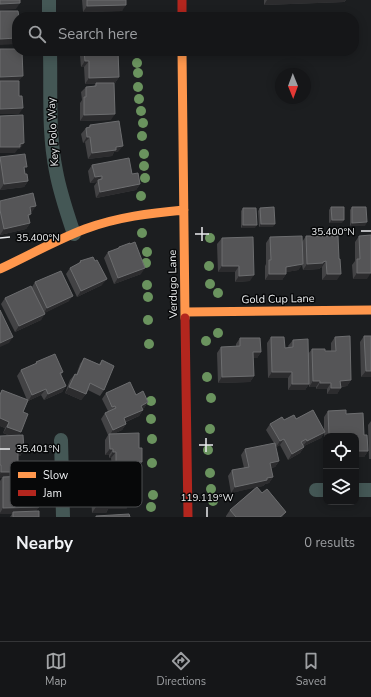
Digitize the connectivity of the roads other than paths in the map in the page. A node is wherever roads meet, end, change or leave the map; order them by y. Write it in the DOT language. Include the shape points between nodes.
graph roads {
  1 [pos="49,0"];
  2 [pos="182,0"];
  3 [pos="50,12"];
  4 [pos="182,12"];
  5 [pos="50,56"];
  6 [pos="182,56"];
  7 [pos="184,210"];
  8 [pos="74,234"];
  9 [pos="0,269"];
  10 [pos="371,310"];
  11 [pos="185,312"];
  12 [pos="61,440"];
  13 [pos="62,461"];
  14 [pos="359,490"];
  15 [pos="371,490"];
  16 [pos="63,507"];
  17 [pos="63,517"];
  18 [pos="188,517"];
  1 -- 3 [label="street"];
  2 -- 4 [label="street"];
  5 -- 8 [label="street, Key Polo Way" via="55,171"];
  6 -- 7 [label="street, Verdugo Lane"];
  7 -- 8 [label="street" via="127,217 98,224"];
  7 -- 11 [label="street, Verdugo Lane"];
  8 -- 9 [label="street"];
  10 -- 11 [label="street, Gold Cup Lane"];
  11 -- 18 [label="street, Verdugo Lane"];
  12 -- 13 [label="street"];
  14 -- 15 [label="street"];
  16 -- 17 [label="street"];
}
